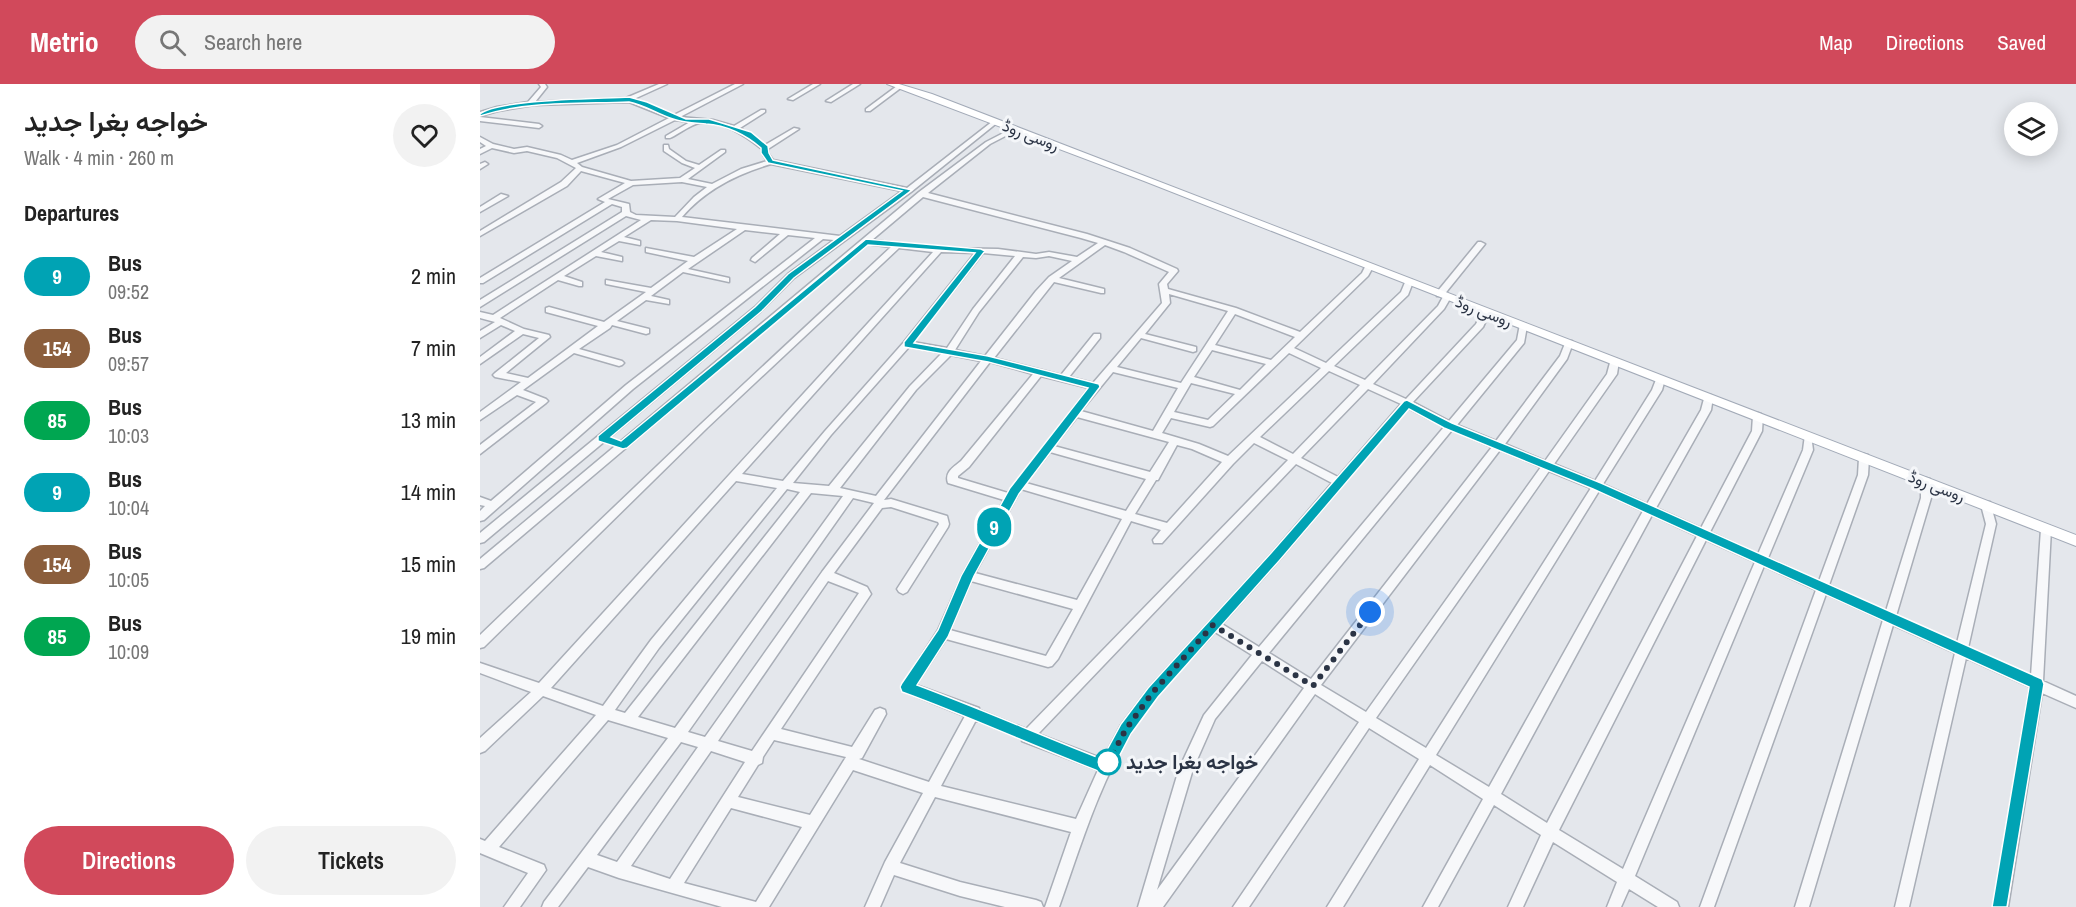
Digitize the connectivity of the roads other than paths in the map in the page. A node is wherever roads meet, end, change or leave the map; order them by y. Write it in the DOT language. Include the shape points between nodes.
graph roads {
  1 [pos="542,84"];
  2 [pos="664,84"];
  3 [pos="740,84"];
  4 [pos="817,84"];
  5 [pos="857,84"];
  6 [pos="895,85"];
  7 [pos="791,99"];
  8 [pos="629,100"];
  9 [pos="829,101"];
  10 [pos="529,105"];
  11 [pos="868,110"];
  12 [pos="763,111"];
  13 [pos="480,114"];
  14 [pos="672,117"];
  15 [pos="480,119"];
  16 [pos="697,121"];
  17 [pos="995,122"];
  18 [pos="539,126"];
  19 [pos="734,129"];
  20 [pos="796,129"];
  21 [pos="1015,129"];
  22 [pos="668,137"];
  23 [pos="480,139"];
  24 [pos="491,146"];
  25 [pos="666,146"];
  26 [pos="765,148"];
  27 [pos="723,151"];
  28 [pos="480,152"];
  29 [pos="771,162"];
  30 [pos="571,163"];
  31 [pos="699,167"];
  32 [pos="580,168"];
  33 [pos="682,180"];
  34 [pos="631,183"];
  35 [pos="714,186"];
  36 [pos="908,190"];
  37 [pos="922,194"];
  38 [pos="504,196"];
  39 [pos="612,201"];
  40 [pos="480,210"];
  41 [pos="626,213"];
  42 [pos="651,217"];
  43 [pos="677,219"];
  44 [pos="744,228"];
  45 [pos="787,232"];
  46 [pos="480,234"];
  47 [pos="821,237"];
  48 [pos="618,238"];
  49 [pos="842,239"];
  50 [pos="866,242"];
  51 [pos="637,243"];
  52 [pos="1102,244"];
  53 [pos="1481,244"];
  54 [pos="898,245"];
  55 [pos="649,250"];
  56 [pos="939,250"];
  57 [pos="981,251"];
  58 [pos="594,253"];
  59 [pos="1020,255"];
  60 [pos="619,259"];
  61 [pos="695,260"];
  62 [pos="755,260"];
  63 [pos="1078,260"];
  64 [pos="1369,267"];
  65 [pos="683,270"];
  66 [pos="557,277"];
  67 [pos="1052,279"];
  68 [pos="726,280"];
  69 [pos="480,281"];
  70 [pos="609,282"];
  71 [pos="1409,282"];
  72 [pos="579,284"];
  73 [pos="1164,290"];
  74 [pos="654,291"];
  75 [pos="1101,291"];
  76 [pos="1444,296"];
  77 [pos="645,297"];
  78 [pos="666,302"];
  79 [pos="480,304"];
  80 [pos="549,310"];
  81 [pos="1233,310"];
  82 [pos="1486,312"];
  83 [pos="480,315"];
  84 [pos="497,320"];
  85 [pos="610,324"];
  86 [pos="1523,326"];
  87 [pos="646,331"];
  88 [pos="521,332"];
  89 [pos="480,335"];
  90 [pos="1139,335"];
  91 [pos="1096,336"];
  92 [pos="1302,336"];
  93 [pos="1569,343"];
  94 [pos="907,345"];
  95 [pos="1209,346"];
  96 [pos="1193,349"];
  97 [pos="1288,349"];
  98 [pos="573,350"];
  99 [pos="948,353"];
  100 [pos="988,359"];
  101 [pos="480,361"];
  102 [pos="1614,361"];
  103 [pos="619,363"];
  104 [pos="1273,363"];
  105 [pos="1328,367"];
  106 [pos="1111,368"];
  107 [pos="1038,373"];
  108 [pos="1660,378"];
  109 [pos="1063,379"];
  110 [pos="530,381"];
  111 [pos="1186,383"];
  112 [pos="1367,385"];
  113 [pos="1095,387"];
  114 [pos="516,391"];
  115 [pos="1241,393"];
  116 [pos="1708,397"];
  117 [pos="1407,404"];
  118 [pos="1075,413"];
  119 [pos="1168,414"];
  120 [pos="480,417"];
  121 [pos="1758,417"];
  122 [pos="1448,425"];
  123 [pos="1156,435"];
  124 [pos="1808,437"];
  125 [pos="1254,438"];
  126 [pos="602,439"];
  127 [pos="1175,440"];
  128 [pos="623,445"];
  129 [pos="1498,446"];
  130 [pos="1047,448"];
  131 [pos="480,450"];
  132 [pos="1864,458"];
  133 [pos="1295,460"];
  134 [pos="1229,461"];
  135 [pos="1547,465"];
  136 [pos="735,477"];
  137 [pos="1154,477"];
  138 [pos="1338,482"];
  139 [pos="1926,482"];
  140 [pos="1019,485"];
  141 [pos="787,486"];
  142 [pos="1597,486"];
  143 [pos="808,489"];
  144 [pos="832,490"];
  145 [pos="850,495"];
  146 [pos="1010,498"];
  147 [pos="480,501"];
  148 [pos="879,502"];
  149 [pos="493,505"];
  150 [pos="1986,505"];
  151 [pos="1648,510"];
  152 [pos="1130,515"];
  153 [pos="480,517"];
  154 [pos="1169,528"];
  155 [pos="2046,529"];
  156 [pos="1704,535"];
  157 [pos="480,539"];
  158 [pos="1158,540"];
  159 [pos="2076,541"];
  160 [pos="1761,561"];
  161 [pos="480,565"];
  162 [pos="826,575"];
  163 [pos="968,576"];
  164 [pos="1824,587"];
  165 [pos="903,589"];
  166 [pos="1080,606"];
  167 [pos="1891,619"];
  168 [pos="1213,625"];
  169 [pos="943,633"];
  170 [pos="480,643"];
  171 [pos="1960,650"];
  172 [pos="1260,653"];
  173 [pos="480,668"];
  174 [pos="2037,684"];
  175 [pos="1313,686"];
  176 [pos="541,690"];
  177 [pos="2076,702"];
  178 [pos="974,712"];
  179 [pos="606,713"];
  180 [pos="880,714"];
  181 [pos="628,719"];
  182 [pos="1368,719"];
  183 [pos="678,733"];
  184 [pos="771,734"];
  185 [pos="1027,737"];
  186 [pos="708,744"];
  187 [pos="480,747"];
  188 [pos="1427,758"];
  189 [pos="757,759"];
  190 [pos="854,759"];
  191 [pos="1106,767"];
  192 [pos="932,790"];
  193 [pos="1494,795"];
  194 [pos="729,801"];
  195 [pos="814,823"];
  196 [pos="1080,827"];
  197 [pos="1550,832"];
  198 [pos="484,848"];
  199 [pos="586,859"];
  200 [pos="890,867"];
  201 [pos="619,871"];
  202 [pos="1626,879"];
  203 [pos="673,887"];
  204 [pos="511,907"];
  205 [pos="549,907"];
  206 [pos="752,907"];
  207 [pos="761,907"];
  208 [pos="872,907"];
  209 [pos="1036,907"];
  210 [pos="1052,907"];
  211 [pos="1145,907"];
  212 [pos="1154,907"];
  213 [pos="1240,907"];
  214 [pos="1334,907"];
  215 [pos="1430,907"];
  216 [pos="1515,907"];
  217 [pos="1614,907"];
  218 [pos="1672,907"];
  219 [pos="1707,907"];
  220 [pos="1802,907"];
  221 [pos="1902,907"];
  222 [pos="2001,907"];
  1 -- 10 [label="street" via="544,87"];
  2 -- 8 [label="street"];
  3 -- 14 [label="street"];
  4 -- 7 [label="street"];
  5 -- 9 [label="street"];
  6 -- 11 [label="street"];
  6 -- 17 [label="main road, روسی روڈ"];
  8 -- 10 [label="street"];
  8 -- 14 [label="street" via="645,103"];
  10 -- 13 [label="street"];
  12 -- 19 [label="street"];
  14 -- 16 [label="street"];
  14 -- 30 [label="street" via="619,146"];
  15 -- 18 [label="street"];
  16 -- 19 [label="street"];
  16 -- 22 [label="street"];
  17 -- 21 [label="main road, روسی روڈ"];
  17 -- 36 [label="street"];
  19 -- 26 [label="street" via="748,134"];
  20 -- 26 [label="street"];
  21 -- 37 [label="street" via="988,143"];
  21 -- 64 [label="main road, روسی روڈ"];
  23 -- 24 [label="street"];
  24 -- 28 [label="street"];
  24 -- 30 [label="street" via="514,151 527,149 559,156"];
  25 -- 31 [label="street" via="684,162"];
  26 -- 29 [label="street"];
  27 -- 31 [label="street"];
  29 -- 35 [label="street" via="735,173"];
  29 -- 36 [label="street"];
  30 -- 32 [label="street"];
  31 -- 33 [label="street"];
  32 -- 34 [label="street"];
  32 -- 46 [label="street" via="564,184"];
  33 -- 34 [label="street"];
  33 -- 35 [label="street"];
  34 -- 39 [label="street" via="602,199"];
  35 -- 43 [label="street" via="692,200"];
  36 -- 49 [label="street"];
  37 -- 50 [label="street"];
  37 -- 52 [label="street"];
  38 -- 40 [label="street"];
  39 -- 41 [label="street" via="626,206"];
  39 -- 69 [label="street"];
  41 -- 42 [label="street"];
  41 -- 79 [label="street"];
  42 -- 43 [label="street"];
  42 -- 48 [label="street"];
  43 -- 44 [label="street"];
  44 -- 45 [label="street"];
  44 -- 61 [label="street"];
  45 -- 47 [label="street"];
  45 -- 62 [label="street"];
  47 -- 49 [label="street"];
  47 -- 149 [label="street" via="680,347"];
  48 -- 51 [label="street"];
  48 -- 58 [label="street"];
  49 -- 126 [label="street" via="791,276 758,309"];
  50 -- 54 [label="street"];
  50 -- 128 [label="street"];
  52 -- 63 [label="street"];
  52 -- 73 [label="street" via="1127,250 1173,271 1165,280"];
  53 -- 76 [label="street"];
  54 -- 56 [label="street"];
  54 -- 170 [label="street"];
  55 -- 61 [label="street"];
  56 -- 57 [label="street"];
  56 -- 136 [label="street"];
  57 -- 59 [label="street"];
  57 -- 94 [label="street"];
  58 -- 60 [label="street"];
  58 -- 66 [label="street"];
  59 -- 63 [label="street" via="1049,254"];
  59 -- 99 [label="street"];
  61 -- 65 [label="street"];
  63 -- 67 [label="street"];
  64 -- 71 [label="main road, روسی روڈ"];
  64 -- 92 [label="street"];
  65 -- 68 [label="street"];
  65 -- 74 [label="street"];
  66 -- 72 [label="street"];
  66 -- 84 [label="street"];
  67 -- 75 [label="street"];
  67 -- 100 [label="street"];
  70 -- 74 [label="street"];
  71 -- 76 [label="main road, روسی روڈ"];
  71 -- 105 [label="street" via="1405,293"];
  73 -- 81 [label="street"];
  73 -- 90 [label="street" via="1166,303"];
  74 -- 77 [label="street"];
  76 -- 82 [label="main road, روسی روڈ"];
  76 -- 112 [label="street" via="1441,307"];
  77 -- 78 [label="street"];
  77 -- 85 [label="street"];
  80 -- 85 [label="street"];
  81 -- 92 [label="street"];
  81 -- 95 [label="street"];
  82 -- 86 [label="main road, روسی روڈ"];
  82 -- 117 [label="street" via="1480,325"];
  83 -- 84 [label="street"];
  84 -- 88 [label="street"];
  84 -- 89 [label="street"];
  85 -- 87 [label="street"];
  85 -- 98 [label="street"];
  86 -- 93 [label="main road, روسی روڈ"];
  86 -- 122 [label="street" via="1521,340"];
  88 -- 101 [label="street"];
  88 -- 110 [label="street" via="545,339 498,375"];
  90 -- 96 [label="street"];
  90 -- 106 [label="street"];
  91 -- 109 [label="street"];
  92 -- 97 [label="street"];
  93 -- 102 [label="main road, روسی روڈ"];
  93 -- 129 [label="street" via="1564,357"];
  94 -- 99 [label="street"];
  94 -- 141 [label="street" via="828,433"];
  95 -- 104 [label="street"];
  95 -- 111 [label="street"];
  97 -- 104 [label="street"];
  97 -- 105 [label="street"];
  98 -- 103 [label="street"];
  98 -- 110 [label="street"];
  99 -- 100 [label="street"];
  99 -- 144 [label="street" via="913,388"];
  100 -- 107 [label="street"];
  100 -- 148 [label="street"];
  102 -- 108 [label="main road, روسی روڈ"];
  102 -- 135 [label="street" via="1612,374"];
  104 -- 115 [label="street"];
  105 -- 112 [label="street"];
  105 -- 125 [label="street"];
  106 -- 111 [label="street"];
  106 -- 113 [label="street"];
  107 -- 109 [label="street"];
  107 -- 146 [label="street" via="953,474 952,480"];
  108 -- 116 [label="main road, روسی روڈ"];
  108 -- 142 [label="street" via="1657,390"];
  109 -- 113 [label="street"];
  110 -- 114 [label="street"];
  111 -- 115 [label="street"];
  111 -- 119 [label="street"];
  112 -- 117 [label="street"];
  112 -- 133 [label="street"];
  113 -- 118 [label="street"];
  114 -- 120 [label="street"];
  114 -- 131 [label="street" via="543,401"];
  115 -- 119 [label="street" via="1210,424"];
  116 -- 121 [label="main road, روسی روڈ"];
  116 -- 151 [label="street" via="1706,410"];
  117 -- 122 [label="street"];
  117 -- 138 [label="street"];
  118 -- 123 [label="street"];
  118 -- 130 [label="street"];
  119 -- 123 [label="street"];
  121 -- 124 [label="main road, روسی روڈ"];
  121 -- 156 [label="street" via="1757,430"];
  122 -- 129 [label="street"];
  122 -- 172 [label="street"];
  123 -- 127 [label="street"];
  124 -- 132 [label="main road, روسی روڈ"];
  124 -- 160 [label="street" via="1808,450"];
  125 -- 133 [label="street"];
  125 -- 134 [label="street"];
  126 -- 128 [label="street"];
  126 -- 157 [label="street"];
  127 -- 134 [label="street"];
  127 -- 137 [label="street"];
  128 -- 161 [label="street"];
  129 -- 135 [label="street"];
  129 -- 175 [label="street"];
  130 -- 137 [label="street"];
  130 -- 140 [label="street"];
  132 -- 139 [label="main road, روسی روڈ"];
  132 -- 164 [label="street" via="1863,475"];
  133 -- 138 [label="street"];
  133 -- 185 [label="street"];
  134 -- 154 [label="street"];
  135 -- 142 [label="street"];
  135 -- 182 [label="street"];
  136 -- 141 [label="street"];
  136 -- 176 [label="street"];
  137 -- 152 [label="street"];
  138 -- 168 [label="street"];
  139 -- 150 [label="main road, روسی روڈ"];
  139 -- 167 [label="street" via="1926,498"];
  140 -- 146 [label="street"];
  140 -- 152 [label="street"];
  141 -- 143 [label="street"];
  141 -- 179 [label="street" via="669,628"];
  142 -- 151 [label="street"];
  142 -- 188 [label="street"];
  143 -- 144 [label="street"];
  143 -- 181 [label="street"];
  144 -- 145 [label="street"];
  145 -- 148 [label="street"];
  145 -- 183 [label="street"];
  146 -- 163 [label="street"];
  147 -- 149 [label="street"];
  148 -- 162 [label="street"];
  148 -- 165 [label="street" via="943,519 944,524"];
  149 -- 153 [label="street"];
  150 -- 155 [label="main road, روسی روڈ"];
  150 -- 171 [label="street" via="1991,524"];
  151 -- 156 [label="street"];
  151 -- 193 [label="street"];
  152 -- 154 [label="street"];
  152 -- 166 [label="street"];
  154 -- 158 [label="street"];
  155 -- 159 [label="main road, روسی روڈ"];
  155 -- 174 [label="street"];
  156 -- 160 [label="street"];
  156 -- 197 [label="street"];
  160 -- 164 [label="street"];
  160 -- 202 [label="street"];
  162 -- 184 [label="street" via="865,594"];
  162 -- 186 [label="street"];
  163 -- 166 [label="street"];
  163 -- 169 [label="street"];
  164 -- 167 [label="street"];
  164 -- 219 [label="street"];
  166 -- 169 [label="street" via="1048,662"];
  167 -- 171 [label="street"];
  167 -- 220 [label="street"];
  168 -- 172 [label="street"];
  168 -- 191 [label="street" via="1153,692 1126,729"];
  169 -- 178 [label="street" via="907,687"];
  171 -- 174 [label="street"];
  171 -- 221 [label="street"];
  172 -- 175 [label="street"];
  172 -- 211 [label="street" via="1210,715 1186,769"];
  173 -- 176 [label="street"];
  174 -- 177 [label="street"];
  174 -- 222 [label="street"];
  175 -- 182 [label="street"];
  175 -- 212 [label="street"];
  176 -- 179 [label="street"];
  176 -- 187 [label="street"];
  178 -- 185 [label="street"];
  178 -- 192 [label="street"];
  179 -- 181 [label="street"];
  179 -- 198 [label="street"];
  180 -- 190 [label="street"];
  181 -- 183 [label="street"];
  182 -- 188 [label="street"];
  182 -- 213 [label="street"];
  183 -- 186 [label="street"];
  183 -- 199 [label="street"];
  184 -- 189 [label="street"];
  184 -- 190 [label="street"];
  185 -- 191 [label="street"];
  186 -- 189 [label="street"];
  186 -- 201 [label="street"];
  188 -- 193 [label="street"];
  188 -- 214 [label="street"];
  189 -- 194 [label="street"];
  190 -- 192 [label="street"];
  190 -- 195 [label="street"];
  191 -- 196 [label="street"];
  192 -- 196 [label="street"];
  192 -- 200 [label="street"];
  193 -- 197 [label="street"];
  193 -- 215 [label="street"];
  194 -- 195 [label="street"];
  194 -- 203 [label="street"];
  195 -- 207 [label="street"];
  196 -- 210 [label="street"];
  197 -- 202 [label="street"];
  197 -- 216 [label="street"];
  198 -- 204 [label="street" via="539,870"];
  199 -- 201 [label="street"];
  199 -- 205 [label="street"];
  200 -- 208 [label="street"];
  200 -- 209 [label="street"];
  201 -- 203 [label="street"];
  202 -- 217 [label="street"];
  202 -- 218 [label="street"];
  203 -- 206 [label="street"];
}
